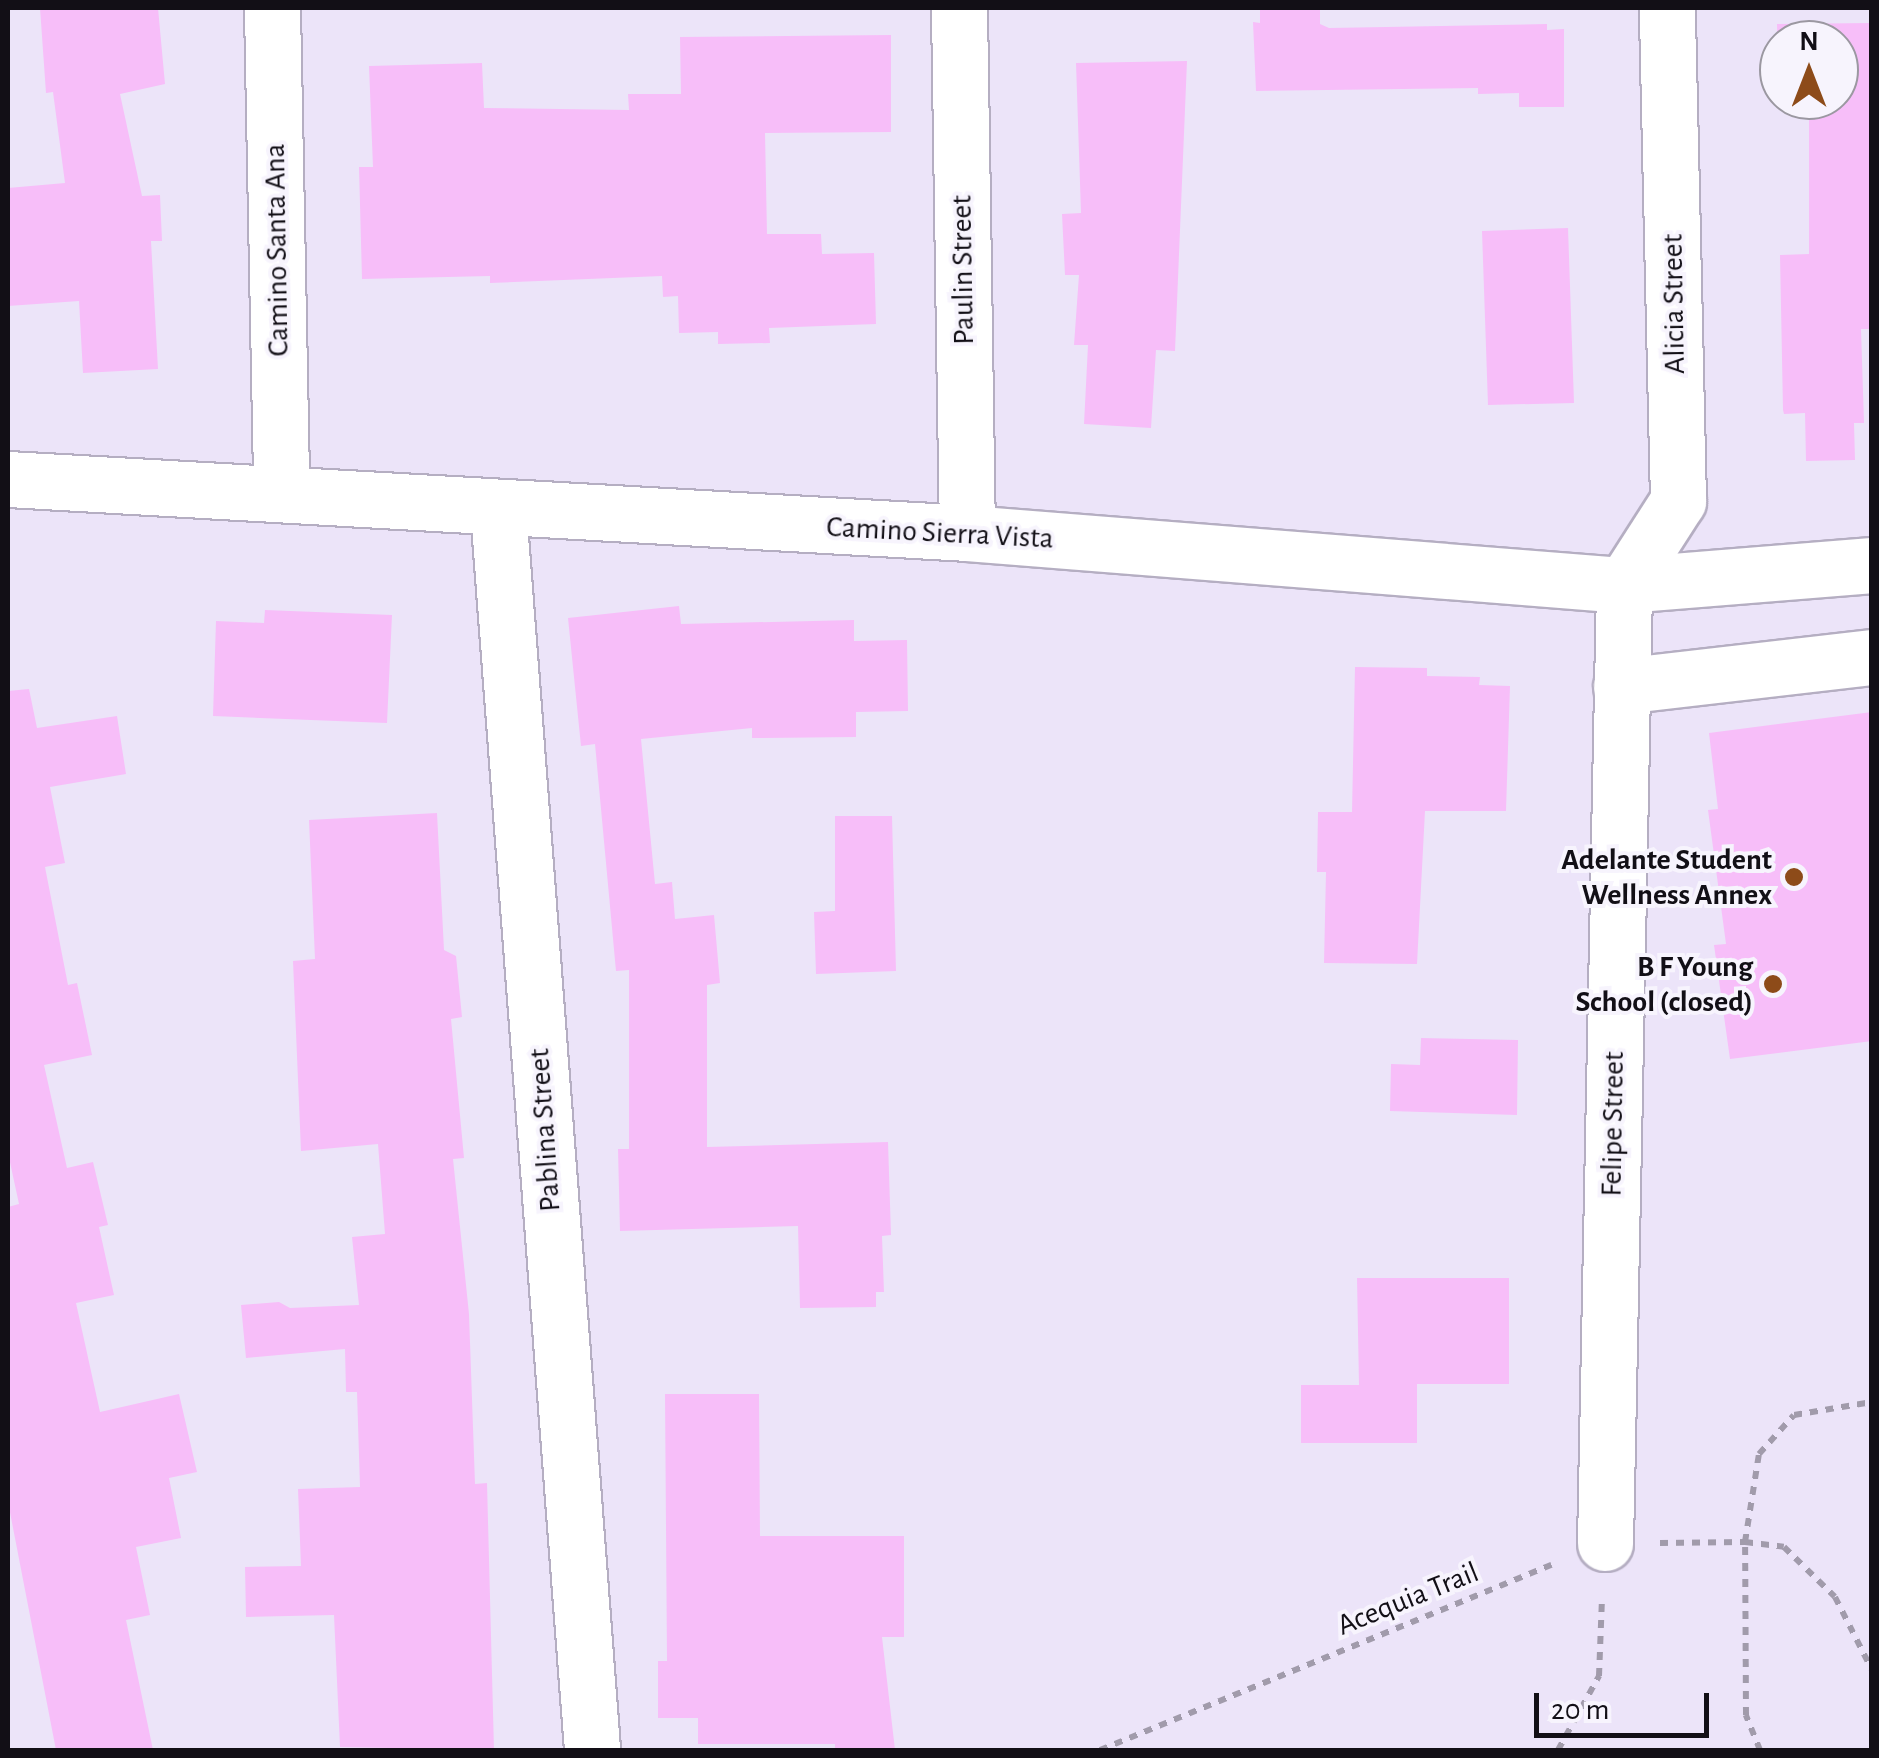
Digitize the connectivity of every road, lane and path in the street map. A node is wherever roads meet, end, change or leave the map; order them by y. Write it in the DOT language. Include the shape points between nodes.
graph roads {
  1 [pos="272,8"];
  2 [pos="959,8"];
  3 [pos="1668,8"];
  4 [pos="8,480"];
  5 [pos="282,492"];
  6 [pos="498,510"];
  7 [pos="967,532"];
  8 [pos="1872,564"];
  9 [pos="1624,585"];
  10 [pos="1872,657"];
  11 [pos="1621,686"];
  12 [pos="1872,1402"];
  13 [pos="1745,1542"];
  14 [pos="1605,1543"];
  15 [pos="1872,1670"];
  16 [pos="592,1750"];
  17 [pos="1100,1750"];
  18 [pos="1558,1750"];
  19 [pos="1760,1750"];
  1 -- 5 [label="street, Camino Santa Ana"];
  2 -- 7 [label="street, Paulin Street"];
  3 -- 9 [label="street, Alicia Street" via="1678,501"];
  4 -- 5 [label="street, Camino Sierra Vista"];
  5 -- 6 [label="street, Camino Sierra Vista"];
  6 -- 7 [label="street, Camino Sierra Vista"];
  6 -- 16 [label="street, Pablina Street"];
  7 -- 9 [label="street, Camino Sierra Vista"];
  8 -- 9 [label="street, Camino Sierra Vista"];
  9 -- 11 [label="street, Felipe Street"];
  10 -- 11 [label="street"];
  11 -- 14 [label="street, Felipe Street"];
  12 -- 13 [label="path" via="1794,1415 1759,1454"];
  13 -- 14 [label="path, Acequia Trail"];
  13 -- 15 [label="path, Acequia Trail" via="1784,1547 1835,1597"];
  13 -- 19 [label="path" via="1746,1715"];
  14 -- 17 [label="path, Acequia Trail"];
  14 -- 18 [label="path" via="1599,1676"];
}
